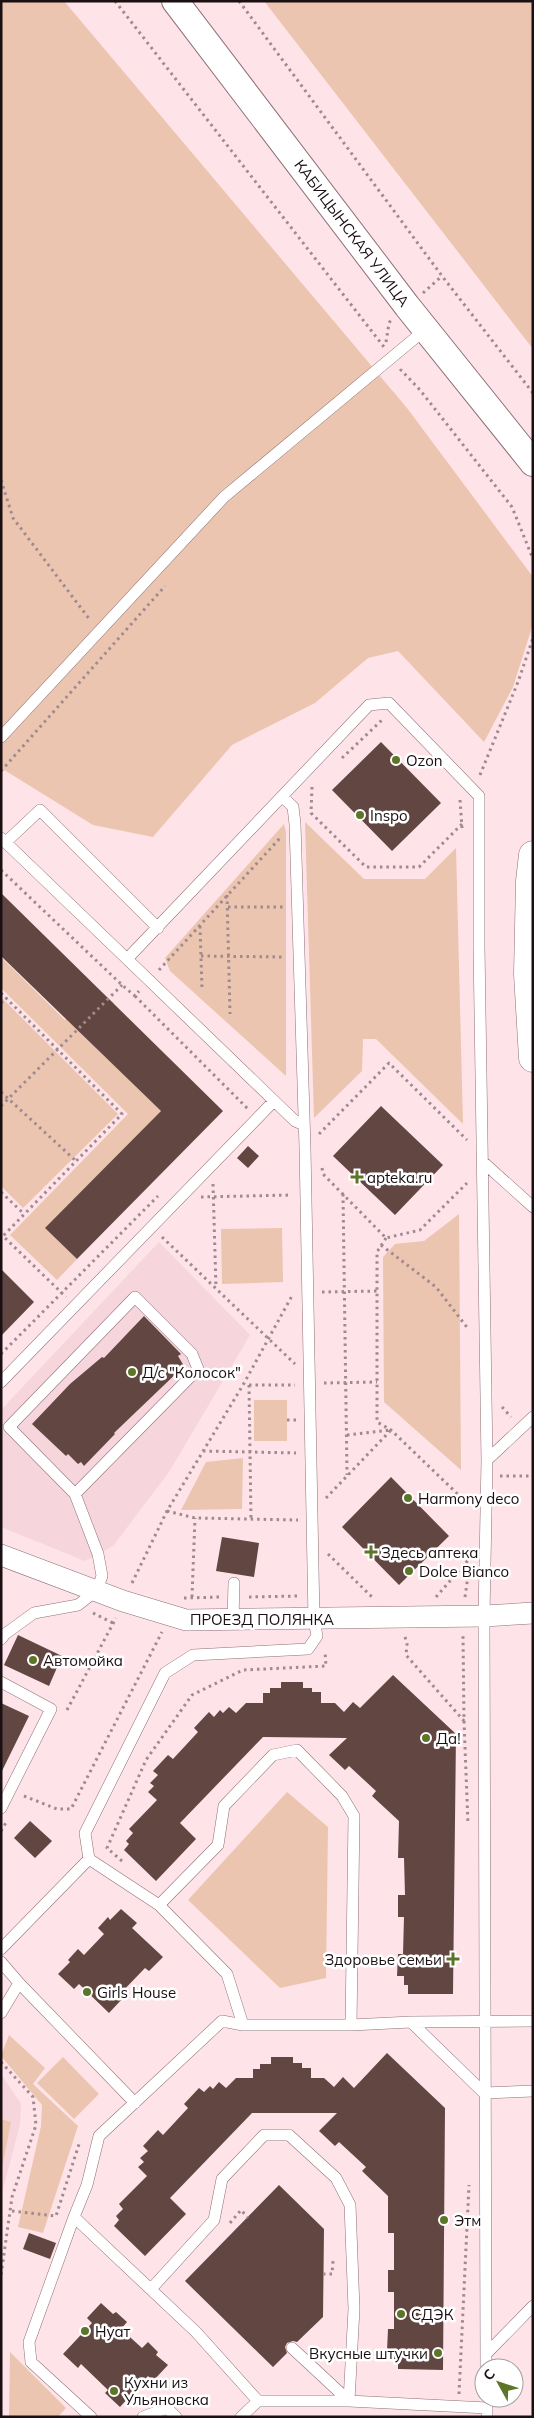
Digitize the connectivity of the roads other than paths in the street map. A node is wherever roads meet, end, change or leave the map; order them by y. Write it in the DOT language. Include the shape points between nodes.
graph roads {
  1 [pos="175,1"];
  2 [pos="426,329"];
  3 [pos="533,463"];
  4 [pos="1,737"];
  5 [pos="284,797"];
  6 [pos="4,840"];
  7 [pos="533,855"];
  8 [pos="158,928"];
  9 [pos="127,959"];
  10 [pos="532,1056"];
  11 [pos="274,1101"];
  12 [pos="304,1125"];
  13 [pos="483,1162"];
  14 [pos="533,1207"];
  15 [pos="1,1382"];
  16 [pos="533,1417"];
  17 [pos="488,1460"];
  18 [pos="75,1494"];
  19 [pos="1,1555"];
  20 [pos="99,1583"];
  21 [pos="234,1583"];
  22 [pos="533,1614"];
  23 [pos="473,1616"];
  24 [pos="233,1620"];
  25 [pos="311,1623"];
  26 [pos="1,1639"];
  27 [pos="1,1682"];
  28 [pos="1,1808"];
  29 [pos="89,1859"];
  30 [pos="159,1905"];
  31 [pos="1,1949"];
  32 [pos="1,1962"];
  33 [pos="19,1983"];
  34 [pos="1,2013"];
  35 [pos="483,2020"];
  36 [pos="533,2021"];
  37 [pos="411,2022"];
  38 [pos="351,2024"];
  39 [pos="243,2025"];
  40 [pos="533,2091"];
  41 [pos="484,2093"];
  42 [pos="135,2103"];
  43 [pos="74,2217"];
  44 [pos="151,2289"];
  45 [pos="533,2306"];
  46 [pos="292,2348"];
  47 [pos="486,2354"];
  48 [pos="486,2358"];
  49 [pos="258,2401"];
  50 [pos="349,2401"];
  51 [pos="488,2410"];
  52 [pos="90,2417"];
  53 [pos="143,2417"];
  54 [pos="176,2417"];
  55 [pos="241,2417"];
  1 -- 2 [label="street, КАБИЦЫНСКАЯ УЛИЦА"];
  2 -- 3 [label="street, КАБИЦЫНСКАЯ УЛИЦА"];
  2 -- 4 [label="lane" via="224,497"];
  5 -- 8 [label="lane" via="273,804"];
  5 -- 12 [label="lane" via="293,807 295,824"];
  5 -- 13 [label="lane" via="369,705 389,703 480,796"];
  6 -- 8 [label="lane" via="40,810"];
  6 -- 9 [label="lane"];
  7 -- 10 [label="main road" via="528,974"];
  8 -- 9 [label="lane"];
  9 -- 11 [label="lane"];
  11 -- 12 [label="lane"];
  11 -- 15 [label="lane"];
  12 -- 25 [label="lane"];
  13 -- 14 [label="lane"];
  13 -- 17 [label="lane"];
  16 -- 17 [label="lane"];
  17 -- 23 [label="lane"];
  18 -- 18 [label="lane" via="10,1427 135,1298 192,1354 198,1369"];
  18 -- 20 [label="lane" via="98,1554"];
  19 -- 20 [label="street, ПРОЕЗД ПОЛЯНКА"];
  20 -- 24 [label="street, ПРОЕЗД ПОЛЯНКА" via="123,1601 186,1620"];
  20 -- 26 [label="lane" via="78,1605 34,1613"];
  21 -- 24 [label="lane"];
  22 -- 23 [label="street, ПРОЕЗД ПОЛЯНКА"];
  23 -- 25 [label="street, ПРОЕЗД ПОЛЯНКА"];
  23 -- 35 [label="lane"];
  24 -- 25 [label="street, ПРОЕЗД ПОЛЯНКА"];
  25 -- 29 [label="lane" via="317,1636 308,1649 193,1655 164,1674 85,1832"];
  27 -- 28 [label="lane" via="51,1709"];
  29 -- 30 [label="lane"];
  29 -- 31 [label="lane"];
  30 -- 38 [label="lane" via="218,1845 224,1806 273,1755 297,1750 342,1796 354,1816"];
  30 -- 39 [label="lane" via="227,1974"];
  32 -- 33 [label="lane"];
  33 -- 34 [label="lane"];
  33 -- 42 [label="lane"];
  35 -- 36 [label="lane"];
  35 -- 37 [label="lane"];
  35 -- 41 [label="lane"];
  37 -- 38 [label="lane"];
  37 -- 41 [label="lane"];
  38 -- 39 [label="lane"];
  39 -- 42 [label="lane" via="222,2022"];
  40 -- 41 [label="lane"];
  41 -- 47 [label="lane"];
  42 -- 43 [label="lane" via="100,2136 87,2185"];
  43 -- 44 [label="lane"];
  43 -- 52 [label="lane" via="29,2342 32,2362"];
  44 -- 49 [label="lane" via="196,2332"];
  44 -- 50 [label="lane" via="214,2220 222,2179 264,2135 289,2135 336,2178 350,2205 354,2309"];
  45 -- 47 [label="lane"];
  46 -- 50 [label="lane"];
  47 -- 48 [label="lane"];
  49 -- 50 [label="lane"];
  49 -- 55 [label="lane"];
  50 -- 51 [label="lane"];
  53 -- 54 [label="lane" via="167,2408"];
}
